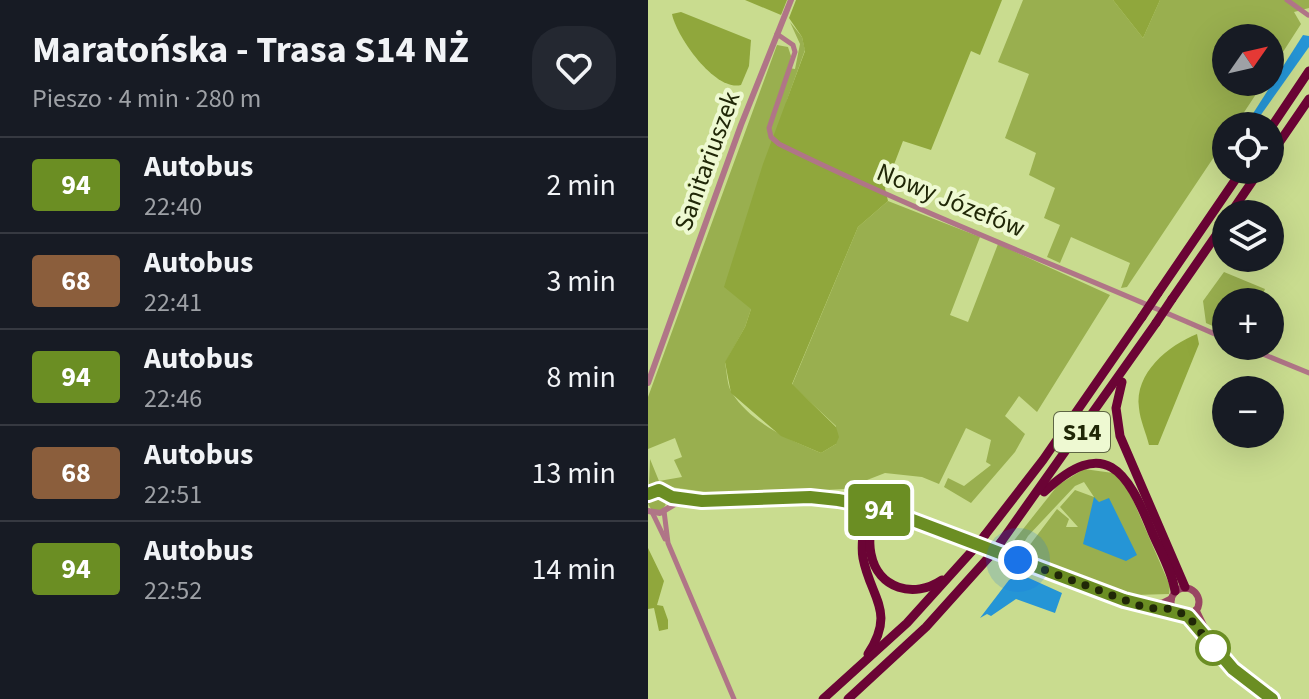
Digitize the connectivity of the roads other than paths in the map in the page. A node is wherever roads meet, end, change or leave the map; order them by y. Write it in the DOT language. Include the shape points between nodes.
graph roads {
  1 [pos="791,0"];
  2 [pos="1287,0"];
  3 [pos="1308,15"];
  4 [pos="777,34"];
  5 [pos="1309,71"];
  6 [pos="1309,99"];
  7 [pos="1281,112"];
  8 [pos="1284,136"];
  9 [pos="1232,184"];
  10 [pos="1212,241"];
  11 [pos="1212,333"];
  12 [pos="1133,357"];
  13 [pos="1277,360"];
  14 [pos="1309,373"];
  15 [pos="648,383"];
  16 [pos="665,493"];
  17 [pos="856,493"];
  18 [pos="648,494"];
  19 [pos="810,497"];
  20 [pos="883,500"];
  21 [pos="702,501"];
  22 [pos="854,503"];
  23 [pos="1030,505"];
  24 [pos="650,511"];
  25 [pos="664,511"];
  26 [pos="871,512"];
  27 [pos="915,520"];
  28 [pos="668,543"];
  29 [pos="954,571"];
  30 [pos="1177,593"];
  31 [pos="1136,604"];
  32 [pos="1173,610"];
  33 [pos="1196,610"];
  34 [pos="1188,616"];
  35 [pos="1220,654"];
  36 [pos="852,674"];
  37 [pos="734,699"];
  38 [pos="823,699"];
  39 [pos="848,699"];
  40 [pos="1273,699"];
  1 -- 4 [label="street, Sanitariuszek"];
  2 -- 3 [label="street"];
  4 -- 11 [label="street, Nowy Józefów" via="795,52 769,128 779,144 872,190"];
  4 -- 15 [label="street, Sanitariuszek"];
  5 -- 7 [label="highway"];
  6 -- 8 [label="highway"];
  9 -- 29 [label="highway, S14, bridge" via="1043,460"];
  10 -- 12 [label="highway, S14, bridge"];
  12 -- 23 [label="highway, S14"];
  12 -- 30 [label="highway" via="1116,397 1116,421"];
  13 -- 14 [label="street"];
  16 -- 18 [label="street"];
  16 -- 21 [label="street"];
  16 -- 25 [label="street" via="669,502"];
  17 -- 19 [label="street"];
  17 -- 20 [label="main road" via="871,486"];
  17 -- 22 [label="main road"];
  19 -- 21 [label="street"];
  19 -- 22 [label="street"];
  20 -- 26 [label="main road"];
  20 -- 27 [label="main road"];
  21 -- 25 [label="street"];
  22 -- 26 [label="main road"];
  23 -- 30 [label="highway" via="1074,467 1093,462 1117,469 1138,497"];
  23 -- 39 [label="highway, S14, bridge" via="926,627"];
  24 -- 25 [label="street"];
  24 -- 28 [label="street"];
  25 -- 28 [label="street"];
  26 -- 27 [label="main road"];
  26 -- 29 [label="highway" via="871,556 886,582 920,590"];
  26 -- 36 [label="highway" via="862,554 882,616 877,639"];
  27 -- 31 [label="main road"];
  28 -- 37 [label="street"];
  29 -- 36 [label="highway, S14"];
  30 -- 31 [label="main road" via="1163,603"];
  30 -- 32 [label="main road"];
  30 -- 33 [label="main road" via="1197,594"];
  31 -- 32 [label="main road"];
  32 -- 34 [label="main road"];
  33 -- 34 [label="main road"];
  33 -- 35 [label="main road"];
  34 -- 35 [label="main road"];
  35 -- 40 [label="main road"];
  36 -- 38 [label="highway, S14"];
}
